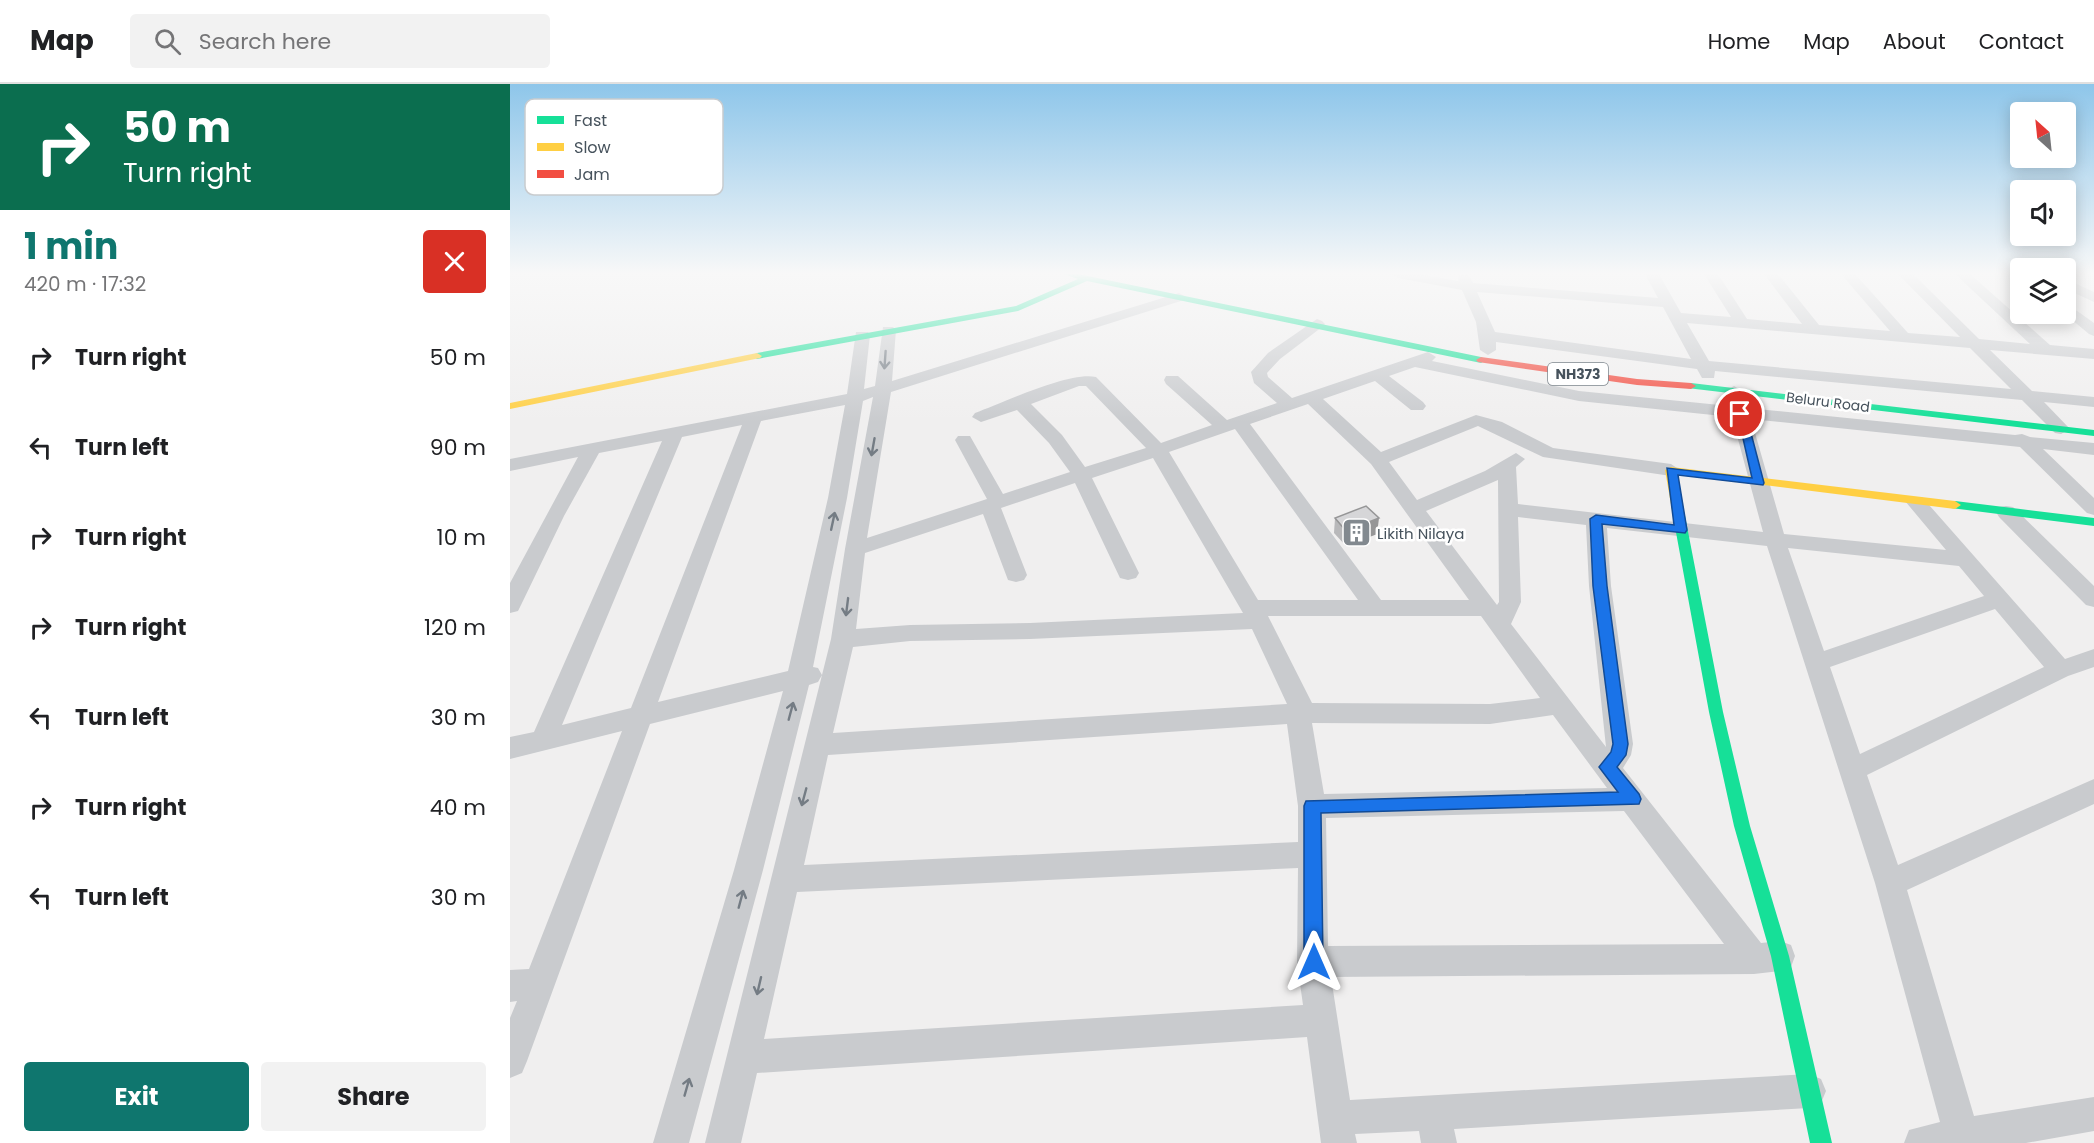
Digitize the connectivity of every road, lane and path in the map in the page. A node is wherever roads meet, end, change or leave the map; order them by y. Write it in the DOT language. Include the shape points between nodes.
graph roads {
  1 [pos="927,323"];
  2 [pos="1095,323"];
  3 [pos="1314,323"];
  4 [pos="1486,323"];
  5 [pos="1680,323"];
  6 [pos="1747,323"];
  7 [pos="1810,323"];
  8 [pos="1891,323"];
  9 [pos="1957,323"];
  10 [pos="2017,323"];
  11 [pos="1317,324"];
  12 [pos="1814,329"];
  13 [pos="888,330"];
  14 [pos="862,335"];
  15 [pos="1490,336"];
  16 [pos="1903,337"];
  17 [pos="1977,343"];
  18 [pos="2046,350"];
  19 [pos="1446,351"];
  20 [pos="2094,354"];
  21 [pos="1487,361"];
  22 [pos="1414,362"];
  23 [pos="1703,365"];
  24 [pos="1378,375"];
  25 [pos="1172,380"];
  26 [pos="883,390"];
  27 [pos="1725,390"];
  28 [pos="2029,396"];
  29 [pos="857,397"];
  30 [pos="1312,398"];
  31 [pos="2094,402"];
  32 [pos="1020,403"];
  33 [pos="1289,405"];
  34 [pos="510,406"];
  35 [pos="1417,406"];
  36 [pos="1740,414"];
  37 [pos="754,417"];
  38 [pos="981,417"];
  39 [pos="2006,423"];
  40 [pos="1232,425"];
  41 [pos="2061,429"];
  42 [pos="675,432"];
  43 [pos="2094,433"];
  44 [pos="964,440"];
  45 [pos="2025,442"];
  46 [pos="1533,448"];
  47 [pos="592,449"];
  48 [pos="2094,449"];
  49 [pos="1158,450"];
  50 [pos="1378,460"];
  51 [pos="510,465"];
  52 [pos="1507,466"];
  53 [pos="1671,470"];
  54 [pos="1081,475"];
  55 [pos="1759,483"];
  56 [pos="1915,501"];
  57 [pos="994,503"];
  58 [pos="1415,507"];
  59 [pos="1508,509"];
  60 [pos="2094,509"];
  61 [pos="2006,512"];
  62 [pos="1596,519"];
  63 [pos="2094,522"];
  64 [pos="1680,530"];
  65 [pos="1775,539"];
  66 [pos="855,549"];
  67 [pos="1963,559"];
  68 [pos="1128,573"];
  69 [pos="1016,575"];
  70 [pos="1998,600"];
  71 [pos="2094,600"];
  72 [pos="510,604"];
  73 [pos="1376,609"];
  74 [pos="1256,614"];
  75 [pos="1493,617"];
  76 [pos="843,639"];
  77 [pos="2094,658"];
  78 [pos="1815,663"];
  79 [pos="835,666"];
  80 [pos="2060,670"];
  81 [pos="799,679"];
  82 [pos="1558,705"];
  83 [pos="1301,713"];
  84 [pos="642,717"];
  85 [pos="543,740"];
  86 [pos="818,745"];
  87 [pos="510,748"];
  88 [pos="1607,767"];
  89 [pos="1851,770"];
  90 [pos="2094,791"];
  91 [pos="1633,799"];
  92 [pos="1312,806"];
  93 [pos="1314,854"];
  94 [pos="785,879"];
  95 [pos="1890,883"];
  96 [pos="1767,958"];
  97 [pos="1314,962"];
  98 [pos="525,985"];
  99 [pos="1322,1020"];
  100 [pos="743,1057"];
  101 [pos="510,1061"];
  102 [pos="1809,1090"];
  103 [pos="2094,1114"];
  104 [pos="1437,1128"];
  105 [pos="1338,1131"];
  106 [pos="1964,1140"];
  107 [pos="671,1143"];
  108 [pos="723,1143"];
  109 [pos="1821,1143"];
  110 [pos="1922,1143"];
  1 -- 13 [label="main road"];
  2 -- 26 [label="street"];
  3 -- 11 [label="main road, Beluru Road / NH373"];
  4 -- 15 [label="street"];
  5 -- 23 [label="street"];
  6 -- 12 [label="street"];
  7 -- 12 [label="street"];
  8 -- 16 [label="street"];
  9 -- 17 [label="street"];
  10 -- 18 [label="street"];
  11 -- 19 [label="main road, Beluru Road / NH373"];
  11 -- 33 [label="street" via="1259,372 1260,379"];
  12 -- 16 [label="street"];
  13 -- 14 [label="main road"];
  13 -- 26 [label="street, one-way"];
  14 -- 29 [label="street"];
  14 -- 34 [label="main road"];
  15 -- 21 [label="street"];
  15 -- 23 [label="street"];
  16 -- 17 [label="street"];
  17 -- 18 [label="street"];
  17 -- 28 [label="street"];
  18 -- 20 [label="street"];
  19 -- 21 [label="main road, Beluru Road / NH373"];
  19 -- 22 [label="street"];
  21 -- 27 [label="main road, Beluru Road / NH373"];
  22 -- 24 [label="street"];
  22 -- 36 [label="street" via="1579,396"];
  23 -- 27 [label="street"];
  23 -- 28 [label="street"];
  24 -- 30 [label="street"];
  24 -- 35 [label="street"];
  25 -- 40 [label="street"];
  26 -- 29 [label="street"];
  26 -- 66 [label="street, one-way"];
  27 -- 36 [label="street"];
  27 -- 39 [label="main road, Beluru Road / NH373"];
  28 -- 31 [label="street"];
  28 -- 41 [label="street"];
  29 -- 37 [label="street"];
  81 -- 29 [label="street, one-way"];
  30 -- 33 [label="street"];
  30 -- 50 [label="street"];
  32 -- 38 [label="street"];
  32 -- 49 [label="street" via="1086,380"];
  32 -- 54 [label="street" via="1056,439"];
  33 -- 40 [label="street"];
  36 -- 45 [label="street"];
  36 -- 55 [label="street"];
  37 -- 42 [label="street"];
  37 -- 84 [label="street"];
  39 -- 41 [label="main road, Beluru Road / NH373"];
  39 -- 45 [label="street"];
  40 -- 49 [label="street"];
  40 -- 73 [label="street"];
  41 -- 43 [label="main road, Beluru Road / NH373"];
  42 -- 47 [label="street"];
  42 -- 85 [label="street"];
  44 -- 57 [label="street"];
  45 -- 48 [label="street"];
  45 -- 60 [label="street"];
  46 -- 50 [label="street" via="1502,428 1476,420"];
  46 -- 52 [label="street"];
  46 -- 53 [label="street"];
  47 -- 51 [label="street"];
  47 -- 72 [label="street"];
  49 -- 54 [label="street"];
  49 -- 74 [label="street"];
  50 -- 58 [label="street"];
  52 -- 58 [label="street"];
  52 -- 59 [label="street"];
  53 -- 55 [label="main road"];
  53 -- 64 [label="main road"];
  54 -- 57 [label="street"];
  54 -- 68 [label="street"];
  55 -- 56 [label="main road"];
  55 -- 65 [label="street"];
  56 -- 61 [label="main road"];
  56 -- 67 [label="street"];
  57 -- 66 [label="street"];
  57 -- 69 [label="street"];
  58 -- 75 [label="street"];
  59 -- 62 [label="street"];
  59 -- 75 [label="street" via="1510,602"];
  61 -- 63 [label="main road"];
  61 -- 71 [label="street"];
  62 -- 64 [label="street"];
  62 -- 88 [label="street" via="1600,586 1620,744 1618,755"];
  64 -- 65 [label="street"];
  64 -- 96 [label="main road"];
  65 -- 67 [label="street"];
  65 -- 78 [label="street"];
  66 -- 76 [label="street, one-way"];
  67 -- 70 [label="street"];
  70 -- 78 [label="street"];
  70 -- 80 [label="street"];
  73 -- 74 [label="street"];
  73 -- 75 [label="street"];
  74 -- 76 [label="street" via="1030,631 910,633"];
  74 -- 83 [label="street"];
  75 -- 82 [label="street"];
  76 -- 79 [label="street"];
  77 -- 80 [label="street"];
  78 -- 89 [label="street"];
  79 -- 81 [label="street"];
  79 -- 86 [label="street"];
  80 -- 89 [label="street"];
  81 -- 84 [label="street"];
  107 -- 81 [label="street, one-way" via="733,931"];
  82 -- 83 [label="street" via="1490,714"];
  82 -- 88 [label="street"];
  83 -- 86 [label="street"];
  83 -- 92 [label="street"];
  84 -- 85 [label="street"];
  84 -- 98 [label="street"];
  85 -- 87 [label="street"];
  86 -- 94 [label="street, one-way"];
  88 -- 91 [label="street"];
  89 -- 95 [label="street"];
  90 -- 95 [label="street"];
  91 -- 92 [label="street"];
  91 -- 96 [label="street"];
  92 -- 93 [label="street"];
  93 -- 94 [label="street"];
  93 -- 97 [label="street"];
  94 -- 100 [label="street, one-way"];
  95 -- 106 [label="street"];
  96 -- 97 [label="street"];
  96 -- 102 [label="main road"];
  97 -- 99 [label="street"];
  98 -- 101 [label="street"];
  99 -- 100 [label="street"];
  99 -- 105 [label="street"];
  100 -- 108 [label="street"];
  102 -- 104 [label="street"];
  102 -- 109 [label="main road"];
  103 -- 106 [label="street"];
  104 -- 105 [label="street"];
  106 -- 110 [label="street"];
}
